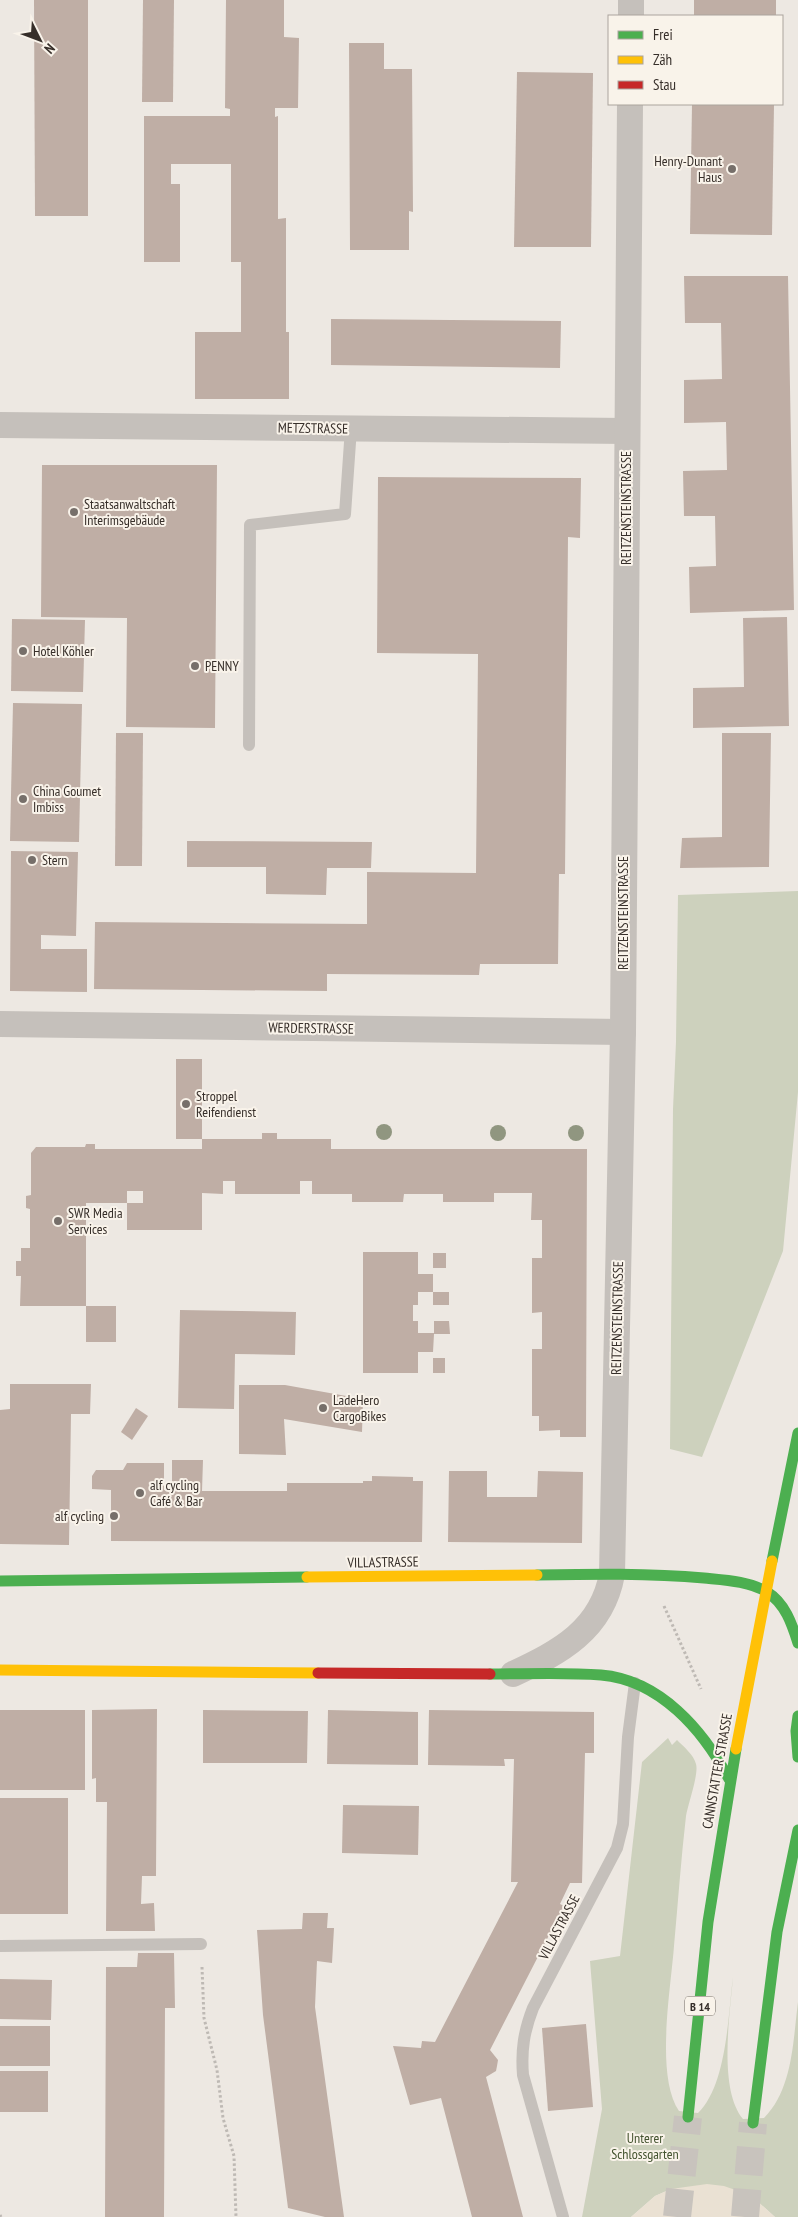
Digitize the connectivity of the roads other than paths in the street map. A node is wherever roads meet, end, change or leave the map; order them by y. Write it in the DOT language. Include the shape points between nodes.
graph roads {
  1 [pos="631,0"];
  2 [pos="631,15"];
  3 [pos="630,105"];
  4 [pos="0,425"];
  5 [pos="351,428"];
  6 [pos="626,430"];
  7 [pos="249,745"];
  8 [pos="0,1024"];
  9 [pos="623,1032"];
  10 [pos="798,1433"];
  11 [pos="612,1574"];
  12 [pos="0,1581"];
  13 [pos="765,1590"];
  14 [pos="798,1643"];
  15 [pos="0,1670"];
  16 [pos="513,1674"];
  17 [pos="635,1682"];
  18 [pos="798,1716"];
  19 [pos="798,1757"];
  20 [pos="730,1779"];
  21 [pos="798,1830"];
  22 [pos="201,1944"];
  23 [pos="0,1946"];
  24 [pos="688,2116"];
  25 [pos="753,2123"];
  26 [pos="563,2217"];
  1 -- 2 [label="street"];
  3 -- 6 [label="street, REITZENSTEINSTRASSE"];
  4 -- 5 [label="street, METZSTRASSE"];
  5 -- 6 [label="street, METZSTRASSE"];
  5 -- 7 [label="lane" via="345,514 250,524"];
  6 -- 9 [label="street, REITZENSTEINSTRASSE"];
  8 -- 9 [label="street, WERDERSTRASSE"];
  9 -- 11 [label="street, REITZENSTEINSTRASSE"];
  10 -- 13 [label="street, CANNSTATTER STRASSE / B 14"];
  11 -- 12 [label="street, VILLASTRASSE"];
  11 -- 13 [label="street, VILLASTRASSE" via="726,1581"];
  11 -- 16 [label="street, REITZENSTEINSTRASSE" via="608,1594 585,1629 545,1659"];
  13 -- 14 [label="street" via="788,1615"];
  13 -- 20 [label="street, CANNSTATTER STRASSE / B 14"];
  15 -- 16 [label="street"];
  16 -- 17 [label="street" via="602,1675"];
  17 -- 20 [label="street" via="680,1712 706,1740"];
  17 -- 26 [label="lane, VILLASTRASSE" via="623,1824 617,1848 533,2008 521,2052 523,2075"];
  18 -- 19 [label="street"];
  20 -- 24 [label="street, CANNSTATTER STRASSE / B 14" via="711,1896"];
  21 -- 25 [label="street" via="777,1932"];
  22 -- 23 [label="lane"];
}
